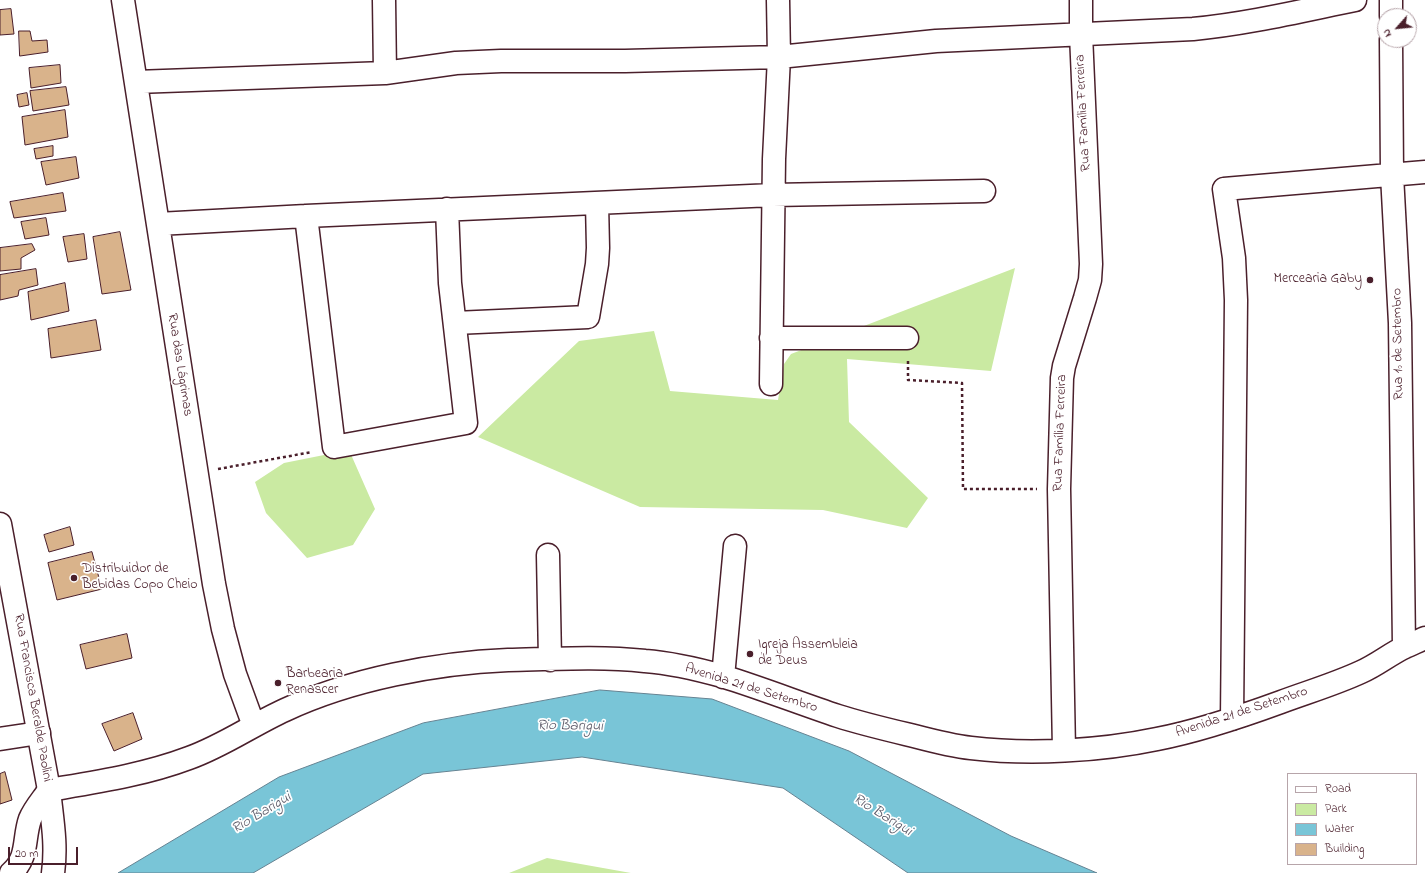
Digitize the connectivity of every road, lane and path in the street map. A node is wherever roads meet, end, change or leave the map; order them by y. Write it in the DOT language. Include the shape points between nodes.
graph roads {
  1 [pos="123,0"];
  2 [pos="384,0"];
  3 [pos="778,0"];
  4 [pos="1081,0"];
  5 [pos="1355,0"];
  6 [pos="1081,34"];
  7 [pos="1391,48"];
  8 [pos="779,57"];
  9 [pos="386,73"];
  10 [pos="136,82"];
  11 [pos="1425,172"];
  12 [pos="1392,175"];
  13 [pos="984,192"];
  14 [pos="773,195"];
  15 [pos="597,203"];
  16 [pos="447,209"];
  17 [pos="306,216"];
  18 [pos="158,224"];
  19 [pos="455,323"];
  20 [pos="771,338"];
  21 [pos="908,338"];
  22 [pos="908,380"];
  23 [pos="771,384"];
  24 [pos="334,447"];
  25 [pos="196,473"];
  26 [pos="1059,489"];
  27 [pos="0,524"];
  28 [pos="735,546"];
  29 [pos="3,553"];
  30 [pos="548,555"];
  31 [pos="1425,638"];
  32 [pos="1404,647"];
  33 [pos="550,660"];
  34 [pos="723,677"];
  35 [pos="1232,719"];
  36 [pos="254,726"];
  37 [pos="39,733"];
  38 [pos="0,739"];
  39 [pos="1064,750"];
  40 [pos="49,790"];
  41 [pos="11,873"];
  42 [pos="53,873"];
  1 -- 10 [label="street, Rua das Lágrimas"];
  2 -- 9 [label="street"];
  3 -- 8 [label="street"];
  4 -- 6 [label="street, Rua Família Ferreira"];
  5 -- 6 [label="street" via="1223,26"];
  6 -- 8 [label="street" via="936,41"];
  6 -- 26 [label="street, Rua Família Ferreira" via="1091,264 1090,280 1062,378"];
  7 -- 12 [label="street, Rua 1º de Setembro"];
  8 -- 9 [label="street" via="625,62 501,60 456,63"];
  8 -- 14 [label="street"];
  9 -- 10 [label="street"];
  10 -- 18 [label="street, Rua das Lágrimas"];
  11 -- 12 [label="street"];
  12 -- 32 [label="street, Rua 1º de Setembro" via="1400,323"];
  12 -- 35 [label="street" via="1224,189 1234,258 1236,300"];
  13 -- 14 [label="street"];
  14 -- 15 [label="street"];
  14 -- 20 [label="street"];
  15 -- 16 [label="street"];
  15 -- 19 [label="street" via="597,264 588,317"];
  16 -- 17 [label="street"];
  16 -- 19 [label="street" via="450,283"];
  17 -- 18 [label="street"];
  17 -- 24 [label="street"];
  18 -- 25 [label="street, Rua das Lágrimas"];
  19 -- 24 [label="street" via="466,423"];
  20 -- 21 [label="street"];
  20 -- 23 [label="street"];
  22 -- 26 [label="path" via="962,383 963,489"];
  24 -- 25 [label="path"];
  25 -- 36 [label="street, Rua das Lágrimas" via="223,629 235,674"];
  26 -- 39 [label="street, Rua Família Ferreira"];
  27 -- 29 [label="street, Rua Francisca Beralde Paolini"];
  28 -- 34 [label="street"];
  29 -- 37 [label="street, Rua Francisca Beralde Paolini"];
  30 -- 33 [label="street"];
  31 -- 32 [label="street, Avenida 21 de Setembro"];
  32 -- 35 [label="street, Avenida 21 de Setembro" via="1338,682"];
  33 -- 34 [label="street, Avenida 21 de Setembro" via="646,661"];
  33 -- 36 [label="street, Avenida 21 de Setembro" via="470,662 404,673 350,686 309,700"];
  34 -- 39 [label="street, Avenida 21 de Setembro" via="842,717 938,742 1003,751"];
  35 -- 39 [label="street, Avenida 21 de Setembro" via="1156,740"];
  36 -- 40 [label="street, Avenida 21 de Setembro" via="217,746 163,767"];
  37 -- 38 [label="street"];
  37 -- 40 [label="street, Rua Francisca Beralde Paolini"];
  40 -- 41 [label="street" via="31,817 23,858"];
  40 -- 42 [label="street, Rua Francisca Beralde Paolini" via="55,847"];
}
